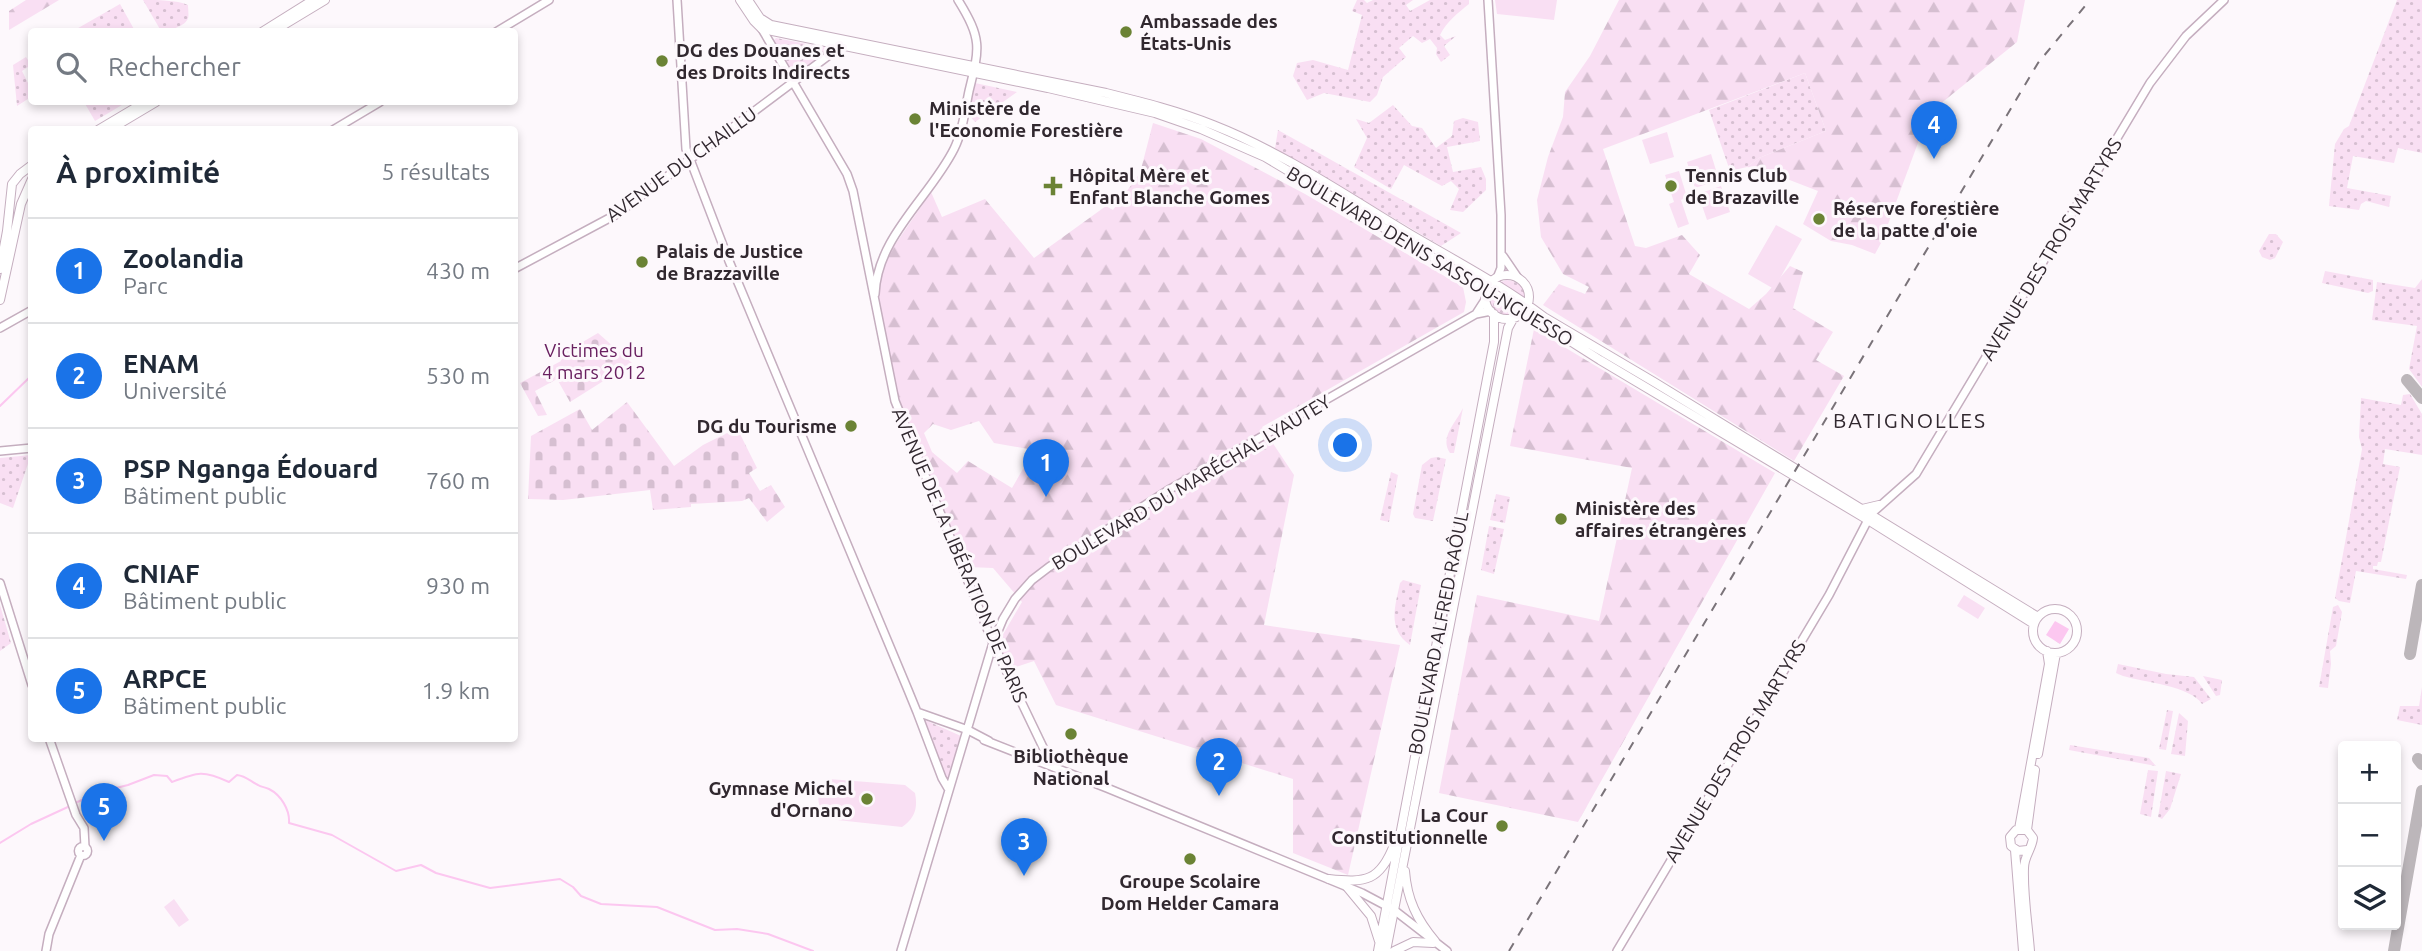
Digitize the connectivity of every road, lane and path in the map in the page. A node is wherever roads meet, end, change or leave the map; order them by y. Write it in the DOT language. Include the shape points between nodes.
graph roads {
  1 [pos="313,0"];
  2 [pos="325,0"];
  3 [pos="548,0"];
  4 [pos="677,0"];
  5 [pos="740,0"];
  6 [pos="748,0"];
  7 [pos="958,0"];
  8 [pos="1488,0"];
  9 [pos="2224,0"];
  10 [pos="268,28"];
  11 [pos="279,28"];
  12 [pos="502,28"];
  13 [pos="762,29"];
  14 [pos="840,47"];
  15 [pos="975,70"];
  16 [pos="793,82"];
  17 [pos="140,105"];
  18 [pos="151,105"];
  19 [pos="375,105"];
  20 [pos="105,126"];
  21 [pos="116,126"];
  22 [pos="340,126"];
  23 [pos="690,158"];
  24 [pos="28,168"];
  25 [pos="28,188"];
  26 [pos="1502,252"];
  27 [pos="518,267"];
  28 [pos="0,269"];
  29 [pos="1518,278"];
  30 [pos="1491,283"];
  31 [pos="0,300"];
  32 [pos="1485,300"];
  33 [pos="874,305"];
  34 [pos="1525,308"];
  35 [pos="28,312"];
  36 [pos="1492,313"];
  37 [pos="1476,314"];
  38 [pos="1514,317"];
  39 [pos="0,328"];
  40 [pos="28,448"];
  41 [pos="0,451"];
  42 [pos="1882,503"];
  43 [pos="1862,509"];
  44 [pos="1871,518"];
  45 [pos="0,583"];
  46 [pos="2036,621"];
  47 [pos="993,643"];
  48 [pos="2046,651"];
  49 [pos="2056,653"];
  50 [pos="28,672"];
  51 [pos="917,712"];
  52 [pos="967,732"];
  53 [pos="975,738"];
  54 [pos="989,741"];
  55 [pos="50,742"];
  56 [pos="964,744"];
  57 [pos="1052,766"];
  58 [pos="949,790"];
  59 [pos="1401,829"];
  60 [pos="2023,829"];
  61 [pos="2015,850"];
  62 [pos="2027,850"];
  63 [pos="1404,859"];
  64 [pos="1329,879"];
  65 [pos="1351,889"];
  66 [pos="1390,910"];
  67 [pos="1434,942"];
  68 [pos="1381,949"];
  69 [pos="46,951"];
  70 [pos="901,951"];
  71 [pos="1394,951"];
  72 [pos="1444,951"];
  73 [pos="1617,951"];
  74 [pos="2023,951"];
  75 [pos="2030,951"];
  1 -- 10 [label="main road"];
  2 -- 11 [label="main road"];
  3 -- 12 [label="street"];
  4 -- 23 [label="street"];
  5 -- 13 [label="main road"];
  6 -- 15 [label="main road, BOULEVARD DENIS SASSOU-NGUESSO" via="771,25"];
  7 -- 15 [label="street" via="978,38"];
  8 -- 26 [label="street"];
  9 -- 42 [label="street, AVENUE DES TROIS MARTYRS" via="2161,68 1916,474"];
  13 -- 14 [label="main road, BOULEVARD DENIS SASSOU-NGUESSO"];
  13 -- 16 [label="street, AVENUE DE LA LIBÉRATION DE PARIS"];
  14 -- 15 [label="main road, BOULEVARD DENIS SASSOU-NGUESSO"];
  14 -- 16 [label="street, AVENUE DU CHAILLU"];
  15 -- 30 [label="main road, BOULEVARD DENIS SASSOU-NGUESSO" via="1155,113 1200,129 1265,157"];
  15 -- 33 [label="street" via="955,148 888,246 878,271"];
  16 -- 23 [label="street, AVENUE DU CHAILLU"];
  16 -- 33 [label="street, AVENUE DE LA LIBÉRATION DE PARIS" via="850,181"];
  17 -- 20 [label="main road"];
  18 -- 21 [label="main road"];
  19 -- 22 [label="street"];
  23 -- 27 [label="street, AVENUE DU CHAILLU" via="617,214"];
  23 -- 51 [label="street"];
  24 -- 28 [label="main road" via="12,184"];
  25 -- 31 [label="main road"];
  26 -- 29 [label="street"];
  26 -- 30 [label="street" via="1501,268"];
  29 -- 30 [label="main road" via="1508,275"];
  29 -- 34 [label="main road" via="1528,293"];
  30 -- 32 [label="main road"];
  30 -- 34 [label="main road, BOULEVARD DENIS SASSOU-NGUESSO"];
  32 -- 36 [label="main road"];
  32 -- 37 [label="street, BOULEVARD DU MARÉCHAL LYAUTEY"];
  33 -- 47 [label="street, AVENUE DE LA LIBÉRATION DE PARIS" via="895,401"];
  34 -- 38 [label="main road"];
  34 -- 43 [label="main road, BOULEVARD DENIS SASSOU-NGUESSO"];
  34 -- 44 [label="main road, BOULEVARD DENIS SASSOU-NGUESSO" via="1600,360"];
  35 -- 39 [label="street"];
  36 -- 37 [label="street, BOULEVARD DU MARÉCHAL LYAUTEY"];
  36 -- 38 [label="main road"];
  36 -- 59 [label="main road, BOULEVARD ALFRED RAÔUL" via="1494,342"];
  37 -- 47 [label="street, BOULEVARD DU MARÉCHAL LYAUTEY" via="1160,496 1049,567 1015,599"];
  38 -- 63 [label="main road, BOULEVARD ALFRED RAÔUL" via="1508,328"];
  40 -- 41 [label="street"];
  42 -- 43 [label="main road"];
  42 -- 44 [label="street, AVENUE DES TROIS MARTYRS"];
  43 -- 44 [label="main road, BOULEVARD DENIS SASSOU-NGUESSO"];
  44 -- 46 [label="main road, BOULEVARD DENIS SASSOU-NGUESSO"];
  44 -- 73 [label="street, AVENUE DES TROIS MARTYRS"];
  45 -- 50 [label="street"];
  46 -- 48 [label="main road" via="2034,639"];
  46 -- 49 [label="main road" via="2052,609 2069,613 2074,620 2077,636 2073,644"];
  47 -- 52 [label="street, BOULEVARD DU MARÉCHAL LYAUTEY"];
  47 -- 57 [label="street, AVENUE DE LA LIBÉRATION DE PARIS"];
  48 -- 49 [label="main road"];
  48 -- 60 [label="main road" via="2049,664"];
  49 -- 60 [label="main road"];
  51 -- 52 [label="street"];
  51 -- 58 [label="street"];
  52 -- 53 [label="street"];
  52 -- 54 [label="street"];
  52 -- 56 [label="street, BOULEVARD DU MARÉCHAL LYAUTEY"];
  53 -- 54 [label="street"];
  53 -- 56 [label="street"];
  54 -- 57 [label="street"];
  55 -- 69 [label="street" via="84,828 85,847 79,849 81,855"];
  56 -- 58 [label="street, BOULEVARD DU MARÉCHAL LYAUTEY"];
  57 -- 64 [label="street"];
  58 -- 70 [label="street, BOULEVARD DU MARÉCHAL LYAUTEY"];
  59 -- 64 [label="main road" via="1388,860 1374,876"];
  59 -- 66 [label="main road, BOULEVARD ALFRED RAÔUL"];
  60 -- 61 [label="main road" via="2010,837"];
  60 -- 62 [label="main road" via="2033,840"];
  61 -- 62 [label="main road"];
  61 -- 74 [label="main road"];
  62 -- 75 [label="main road" via="2024,869"];
  63 -- 66 [label="main road, BOULEVARD ALFRED RAÔUL"];
  63 -- 67 [label="main road" via="1413,910"];
  64 -- 65 [label="street"];
  65 -- 66 [label="street"];
  65 -- 68 [label="main road" via="1371,916"];
  66 -- 67 [label="street"];
  66 -- 68 [label="main road"];
  67 -- 71 [label="main road" via="1404,944"];
  67 -- 72 [label="street"];
}
